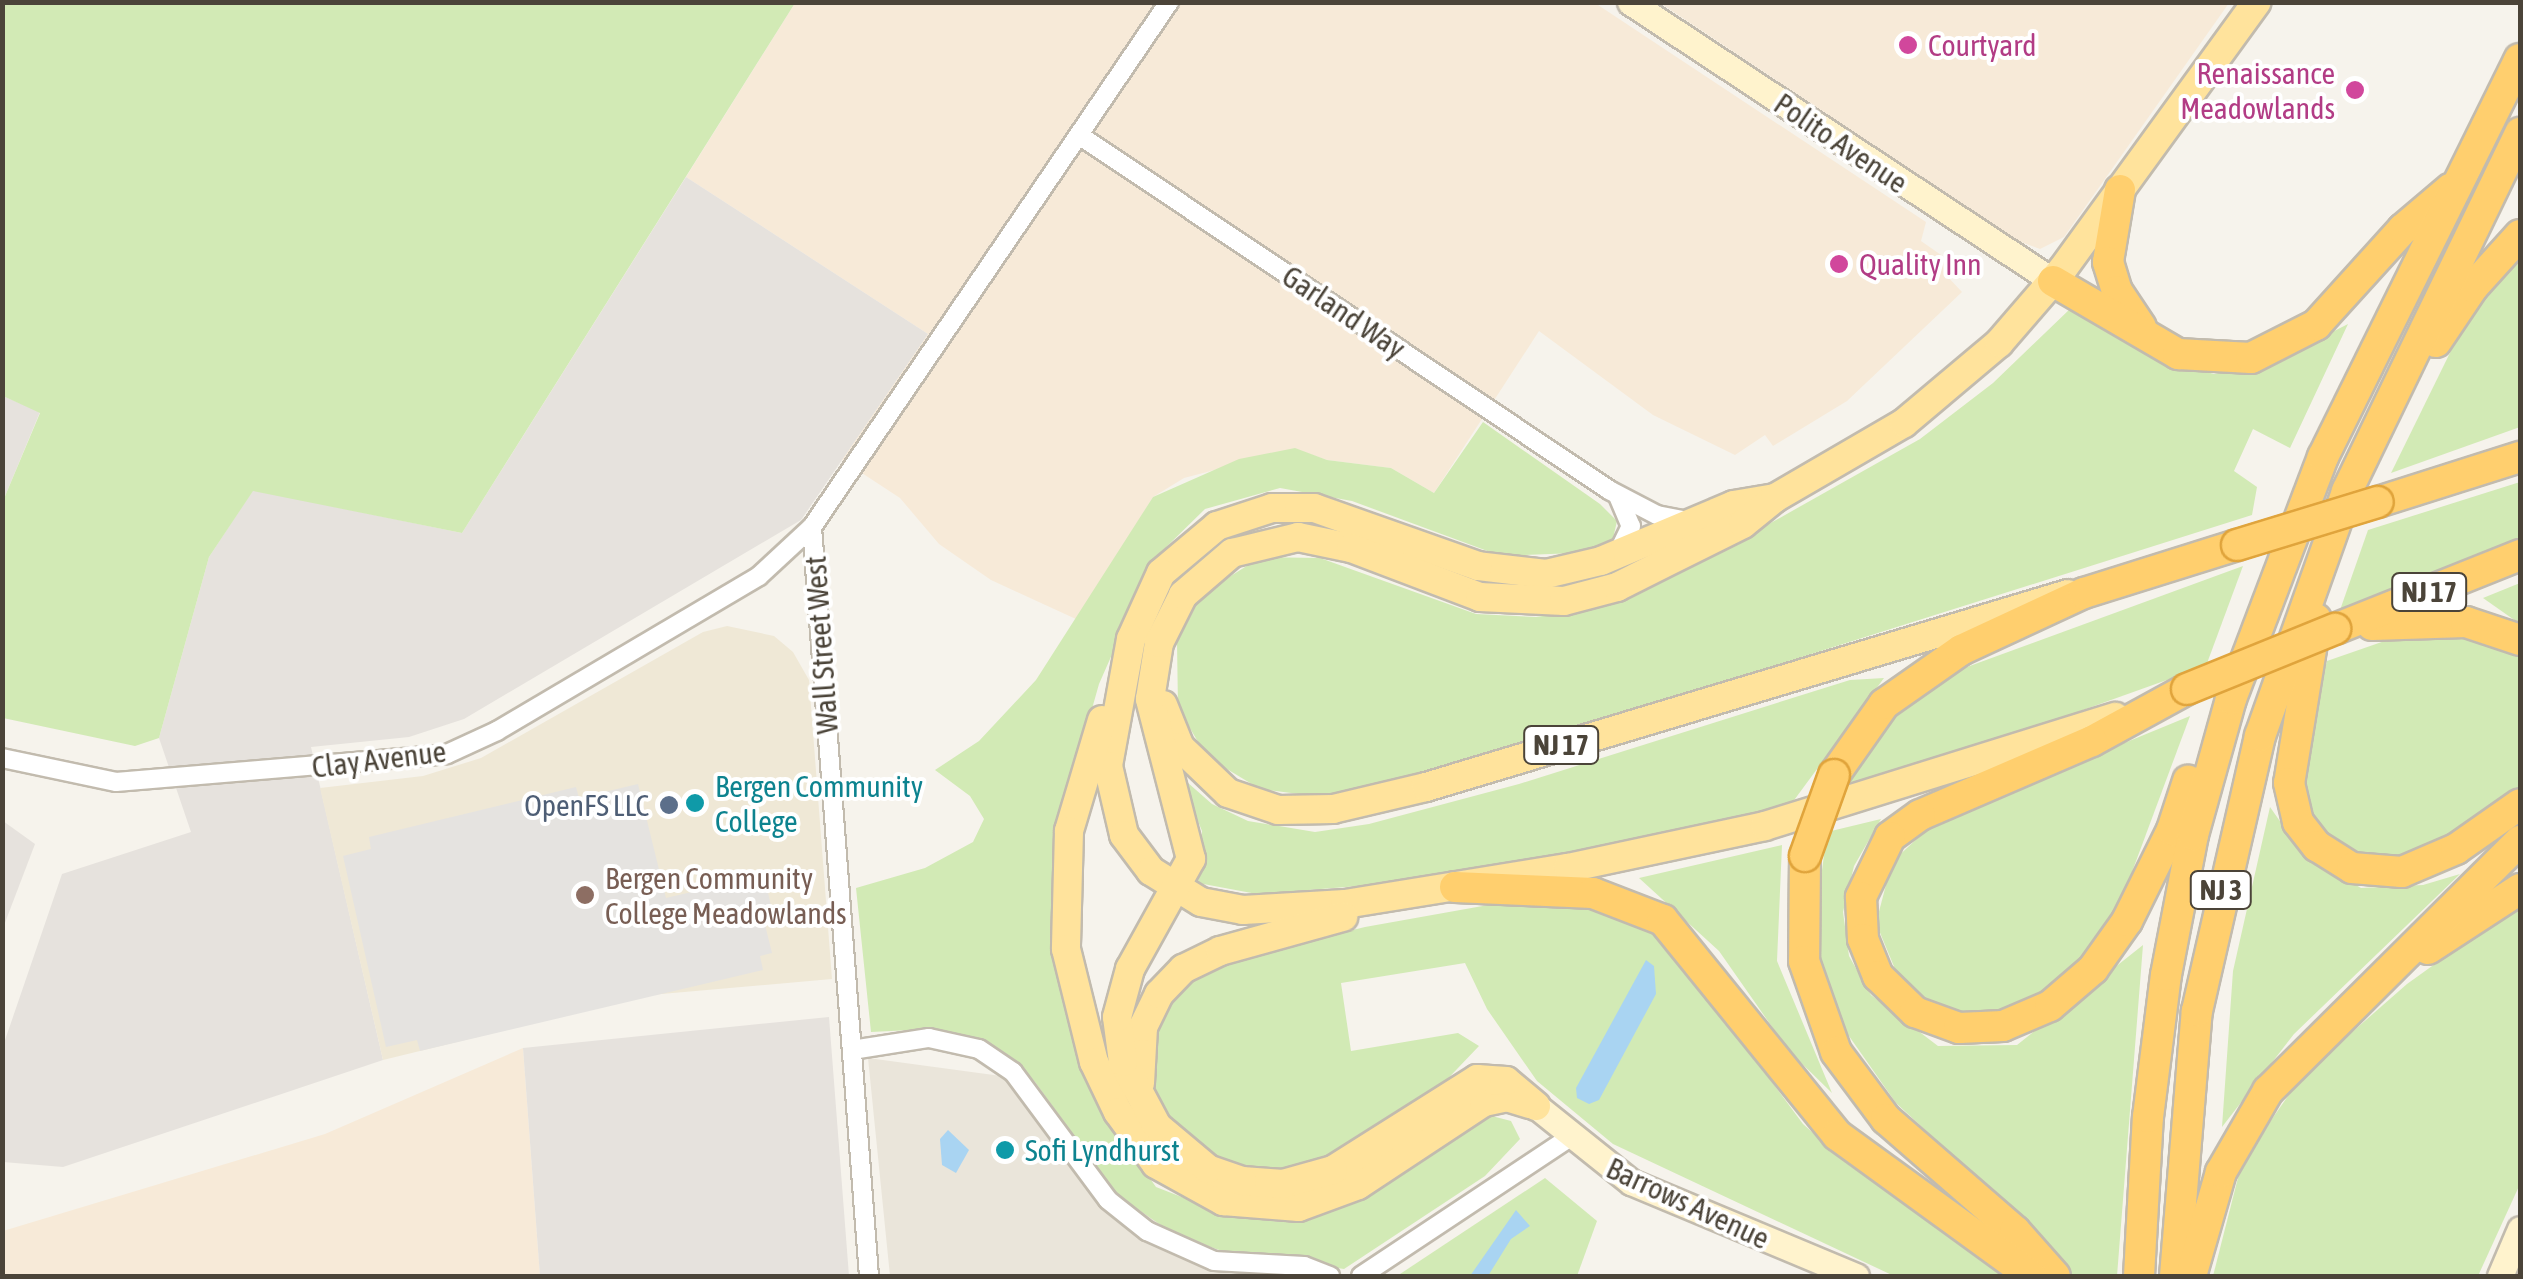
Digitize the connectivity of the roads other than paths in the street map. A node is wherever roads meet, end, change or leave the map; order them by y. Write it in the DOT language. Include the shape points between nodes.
graph roads {
  1 [pos="1169,2"];
  2 [pos="1630,2"];
  3 [pos="2257,2"];
  4 [pos="2520,59"];
  5 [pos="2520,132"];
  6 [pos="1079,135"];
  7 [pos="2460,181"];
  8 [pos="2120,190"];
  9 [pos="2520,236"];
  10 [pos="2053,281"];
  11 [pos="2166,349"];
  12 [pos="2373,432"];
  13 [pos="2520,441"];
  14 [pos="2520,458"];
  15 [pos="2431,485"];
  16 [pos="1609,490"];
  17 [pos="1775,498"];
  18 [pos="2335,518"];
  19 [pos="1696,521"];
  20 [pos="812,527"];
  21 [pos="2520,555"];
  22 [pos="1614,556"];
  23 [pos="2084,594"];
  24 [pos="1170,619"];
  25 [pos="2336,629"];
  26 [pos="2520,640"];
  27 [pos="1127,653"];
  28 [pos="2180,692"];
  29 [pos="2231,699"];
  30 [pos="2,758"];
  31 [pos="2520,804"];
  32 [pos="2520,841"];
  33 [pos="1442,889"];
  34 [pos="2520,889"];
  35 [pos="1176,890"];
  36 [pos="2334,1021"];
  37 [pos="852,1050"];
  38 [pos="1536,1106"];
  39 [pos="1156,1126"];
  40 [pos="1569,1138"];
  41 [pos="2520,1229"];
  42 [pos="869,1276"];
  43 [pos="1330,1276"];
  44 [pos="1361,1276"];
  45 [pos="1856,1276"];
  46 [pos="2031,1276"];
  47 [pos="2055,1276"];
  48 [pos="2139,1276"];
  49 [pos="2174,1276"];
  50 [pos="2191,1276"];
  51 [pos="2500,1276"];
  1 -- 6 [label="street, Wall Street West"];
  2 -- 10 [label="street, Polito Avenue"];
  3 -- 8 [label="main road, NJ 17"];
  4 -- 7 [label="highway, NJ 3"];
  5 -- 12 [label="highway, NJ 3"];
  6 -- 16 [label="street, Garland Way"];
  6 -- 20 [label="street, Wall Street West"];
  7 -- 11 [label="highway" via="2403,229 2331,313 2292,342 2225,361"];
  7 -- 29 [label="highway, NJ 3" via="2300,508"];
  8 -- 10 [label="main road, NJ 17"];
  8 -- 11 [label="highway" via="2107,241 2110,272 2133,318"];
  9 -- 12 [label="highway" via="2472,288"];
  10 -- 11 [label="highway"];
  10 -- 17 [label="main road, NJ 17" via="1999,343 1922,410"];
  12 -- 18 [label="highway, NJ 3"];
  13 -- 15 [label="highway"];
  14 -- 15 [label="highway, NJ 17"];
  15 -- 23 [label="highway, NJ 17, bridge"];
  16 -- 19 [label="street, Garland Way" via="1657,515"];
  16 -- 22 [label="street" via="1630,519 1628,539"];
  17 -- 19 [label="main road, NJ 17"];
  17 -- 24 [label="main road, NJ 17" via="1743,524 1578,599 1494,600 1338,544 1284,538 1244,547 1210,567"];
  18 -- 31 [label="highway" via="2290,759 2290,792 2303,830 2342,864 2392,874 2442,856"];
  18 -- 49 [label="highway, NJ 3" via="2264,722 2212,928 2186,1094"];
  19 -- 22 [label="main road, NJ 17"];
  20 -- 30 [label="street, Clay Avenue" via="759,576 448,754 116,782"];
  20 -- 37 [label="street, Wall Street West"];
  21 -- 25 [label="highway, NJ 17"];
  22 -- 27 [label="main road, NJ 17" via="1560,572 1505,572 1344,514 1272,508 1216,526 1181,552 1146,598"];
  23 -- 24 [label="main road, NJ 17" via="2047,596 1400,795 1306,811 1240,799 1206,777 1180,748 1159,684"];
  23 -- 47 [label="highway, bridge" via="1924,672 1873,716 1834,775 1806,856 1804,961 1836,1052 1886,1119 2015,1231"];
  24 -- 35 [label="main road" via="1154,656 1150,699 1156,740 1191,840 1188,868"];
  25 -- 26 [label="highway" via="2450,620 2490,626"];
  25 -- 28 [label="highway, NJ 17, bridge"];
  27 -- 35 [label="main road, NJ 17" via="1111,737 1110,794 1132,848"];
  27 -- 38 [label="main road" via="1072,814 1064,927 1087,1044 1118,1112 1147,1154 1208,1196 1284,1208 1344,1192 1484,1102 1507,1098"];
  28 -- 29 [label="highway" via="2092,740 1920,815 1890,837 1868,872 1860,912 1866,952 1895,996 1936,1022 1982,1029 2030,1017 2077,985 2139,900 2172,830 2201,739"];
  28 -- 33 [label="main road, NJ 17" via="1984,763 1820,812 1652,852"];
  29 -- 48 [label="highway, NJ 3" via="2193,834 2164,989"];
  32 -- 36 [label="highway"];
  33 -- 35 [label="main road, NJ 17" via="1243,910"];
  33 -- 39 [label="main road" via="1220,950 1174,977 1153,1004 1138,1048 1140,1084"];
  33 -- 46 [label="highway" via="1593,893 1662,920 1823,1121"];
  34 -- 36 [label="highway"];
  35 -- 39 [label="main road" via="1130,969 1117,1017 1123,1062"];
  36 -- 50 [label="highway" via="2243,1128 2208,1205"];
  37 -- 42 [label="street, Wall Street West"];
  37 -- 43 [label="street" via="930,1038 992,1055 1023,1083 1108,1200 1165,1252 1231,1264 1304,1266"];
  38 -- 39 [label="main road" via="1506,1081 1477,1079 1333,1170 1282,1184 1242,1181 1208,1169"];
  38 -- 40 [label="street, Barrows Avenue"];
  40 -- 44 [label="street"];
  40 -- 45 [label="street, Barrows Avenue" via="1649,1191"];
  41 -- 51 [label="street"];
}
